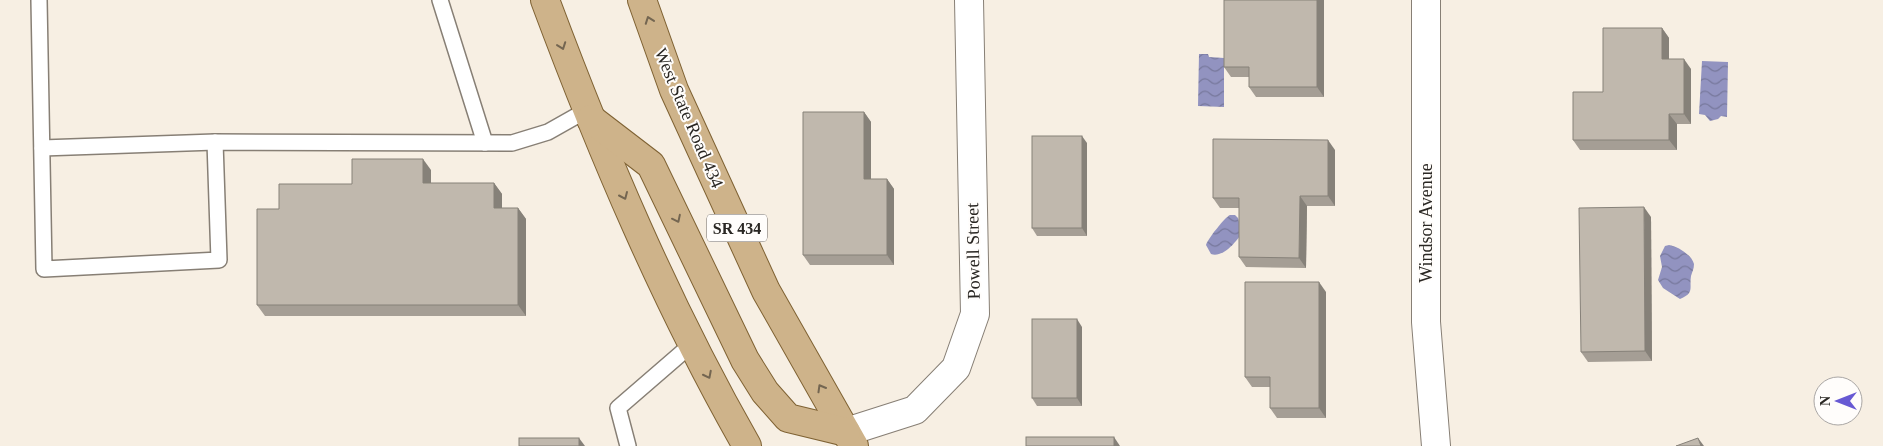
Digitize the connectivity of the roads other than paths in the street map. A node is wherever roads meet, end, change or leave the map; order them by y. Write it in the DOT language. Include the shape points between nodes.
graph roads {
  1 [pos="39,0"];
  2 [pos="440,0"];
  3 [pos="545,0"];
  4 [pos="642,0"];
  5 [pos="969,0"];
  6 [pos="1426,0"];
  7 [pos="589,114"];
  8 [pos="216,142"];
  9 [pos="486,143"];
  10 [pos="42,148"];
  11 [pos="692,344"];
  12 [pos="850,439"];
  13 [pos="628,446"];
  14 [pos="748,446"];
  15 [pos="1436,446"];
  1 -- 10 [label="lane"];
  2 -- 9 [label="lane"];
  3 -- 7 [label="main road, one-way"];
  12 -- 4 [label="main road, West State Road 434 / SR 434, one-way" via="766,291 674,90"];
  5 -- 12 [label="street, Powell Street" via="975,314 956,368 915,410"];
  6 -- 15 [label="street, Windsor Avenue" via="1426,322"];
  7 -- 9 [label="lane" via="512,143"];
  7 -- 11 [label="main road, one-way"];
  7 -- 12 [label="main road, one-way" via="651,165 745,360 765,392 788,418"];
  8 -- 9 [label="lane"];
  8 -- 10 [label="lane"];
  8 -- 10 [label="lane" via="219,260 44,269"];
  11 -- 13 [label="lane" via="618,408"];
  11 -- 14 [label="main road, one-way"];
}
